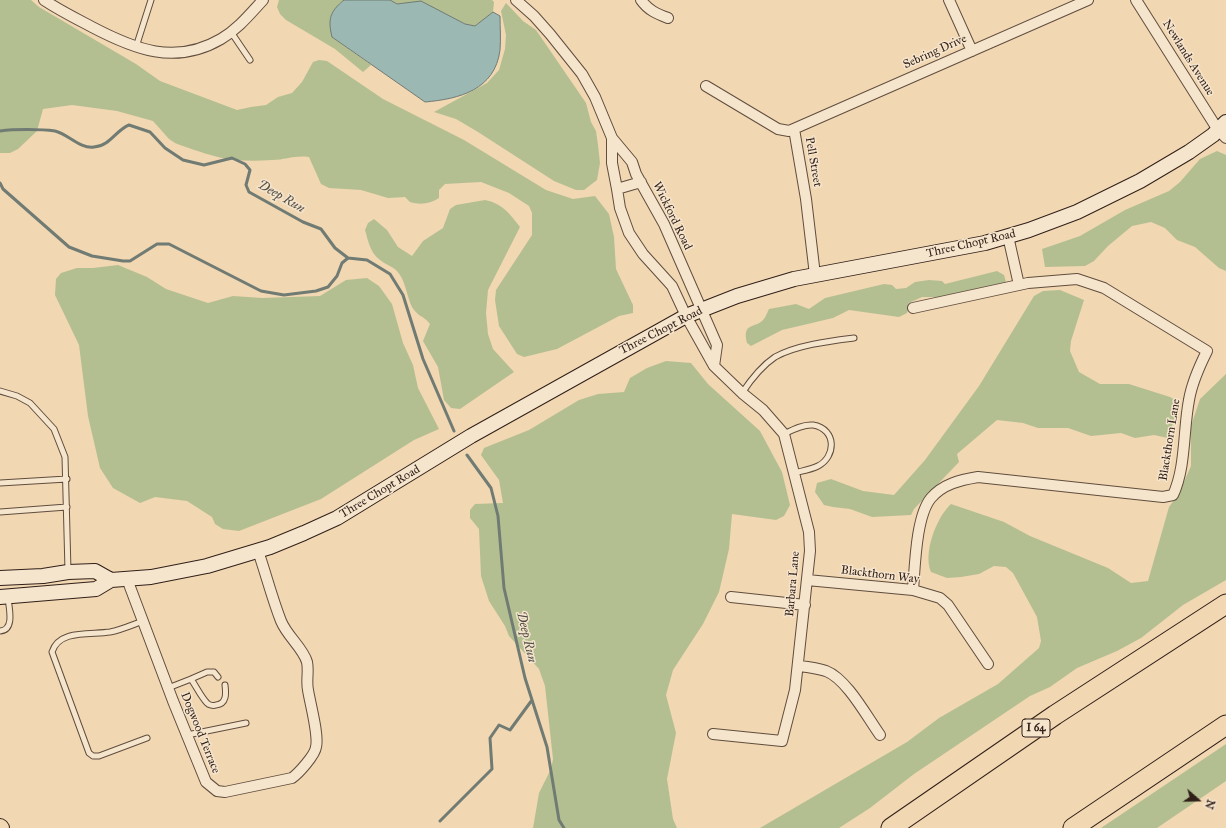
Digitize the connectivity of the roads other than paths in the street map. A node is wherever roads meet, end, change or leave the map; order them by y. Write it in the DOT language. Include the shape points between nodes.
graph roads {
  1 [pos="44,0"];
  2 [pos="151,0"];
  3 [pos="263,0"];
  4 [pos="516,0"];
  5 [pos="641,0"];
  6 [pos="949,0"];
  7 [pos="1088,0"];
  8 [pos="1136,0"];
  9 [pos="668,18"];
  10 [pos="231,32"];
  11 [pos="136,47"];
  12 [pos="972,50"];
  13 [pos="250,60"];
  14 [pos="706,86"];
  15 [pos="794,129"];
  16 [pos="1223,130"];
  17 [pos="612,138"];
  18 [pos="641,182"];
  19 [pos="617,189"];
  20 [pos="1008,236"];
  21 [pos="815,275"];
  22 [pos="1019,285"];
  23 [pos="913,308"];
  24 [pos="700,310"];
  25 [pos="686,316"];
  26 [pos="854,338"];
  27 [pos="714,366"];
  28 [pos="0,391"];
  29 [pos="742,393"];
  30 [pos="784,434"];
  31 [pos="794,473"];
  32 [pos="67,479"];
  33 [pos="0,483"];
  34 [pos="67,507"];
  35 [pos="0,512"];
  36 [pos="258,551"];
  37 [pos="68,572"];
  38 [pos="0,578"];
  39 [pos="127,579"];
  40 [pos="111,580"];
  41 [pos="807,580"];
  42 [pos="913,590"];
  43 [pos="4,597"];
  44 [pos="731,597"];
  45 [pos="1226,604"];
  46 [pos="805,605"];
  47 [pos="143,621"];
  48 [pos="0,631"];
  49 [pos="988,664"];
  50 [pos="798,666"];
  51 [pos="218,677"];
  52 [pos="191,679"];
  53 [pos="225,685"];
  54 [pos="168,688"];
  55 [pos="246,723"];
  56 [pos="1226,725"];
  57 [pos="713,734"];
  58 [pos="187,735"];
  59 [pos="880,736"];
  60 [pos="147,738"];
  61 [pos="891,828"];
  62 [pos="1073,828"];
  1 -- 11 [label="street" via="115,39"];
  2 -- 11 [label="lane"];
  3 -- 10 [label="street"];
  4 -- 17 [label="street" via="534,16 582,74 595,97"];
  5 -- 9 [label="street" via="654,13"];
  6 -- 12 [label="street"];
  7 -- 12 [label="street, Sebring Drive"];
  8 -- 16 [label="street, Newlands Avenue"];
  10 -- 11 [label="street" via="212,44 195,50 162,53"];
  10 -- 13 [label="lane"];
  12 -- 15 [label="street, Sebring Drive"];
  14 -- 15 [label="street, Pell Street" via="782,131"];
  15 -- 21 [label="street, Pell Street"];
  16 -- 20 [label="main road, Three Chopt Road" via="1114,194 1063,218"];
  17 -- 18 [label="street" via="627,154"];
  17 -- 19 [label="street" via="612,163"];
  18 -- 19 [label="street, Wickford Road"];
  18 -- 24 [label="street, Wickford Road" via="664,224"];
  19 -- 25 [label="street" via="620,208 629,232 643,254 672,286"];
  20 -- 21 [label="main road, Three Chopt Road" via="945,252"];
  20 -- 22 [label="street"];
  21 -- 24 [label="main road, Three Chopt Road" via="769,286"];
  22 -- 23 [label="street, Blackthorn Lane"];
  22 -- 42 [label="street, Blackthorn Lane" via="1077,279 1104,288 1207,351 1195,377 1189,400 1179,482 1173,495 1163,497 978,477 952,483 930,498 924,512 920,525"];
  24 -- 25 [label="main road, Three Chopt Road"];
  24 -- 27 [label="street" via="717,344"];
  25 -- 27 [label="street, Barbara Lane"];
  25 -- 36 [label="main road, Three Chopt Road" via="485,428 337,518"];
  26 -- 29 [label="lane" via="815,344 775,357 752,378"];
  27 -- 29 [label="street, Barbara Lane"];
  28 -- 32 [label="lane" via="30,403 54,428 66,457"];
  29 -- 30 [label="street, Barbara Lane" via="763,410"];
  30 -- 31 [label="street, Barbara Lane"];
  30 -- 31 [label="lane" via="813,425 824,429 831,440 829,453 819,466"];
  31 -- 41 [label="street, Barbara Lane" via="809,532"];
  32 -- 33 [label="lane"];
  32 -- 34 [label="lane"];
  34 -- 35 [label="lane"];
  34 -- 37 [label="lane"];
  36 -- 39 [label="main road, Three Chopt Road" via="207,566"];
  36 -- 58 [label="street, Dogwood Terrace" via="282,623 306,662 316,748 300,772 292,778 224,792 217,791 206,782"];
  37 -- 38 [label="main road"];
  37 -- 40 [label="main road" via="95,571"];
  39 -- 40 [label="main road, Three Chopt Road"];
  39 -- 47 [label="street, Dogwood Terrace"];
  40 -- 43 [label="main road, Three Chopt Road" via="96,589"];
  41 -- 42 [label="street, Blackthorn Way"];
  41 -- 46 [label="street, Barbara Lane"];
  42 -- 49 [label="street, Blackthorn Way" via="940,598 948,605"];
  43 -- 48 [label="lane" via="10,619 9,626"];
  44 -- 46 [label="street"];
  45 -- 61 [label="highway, I 64" via="1055,715"];
  46 -- 50 [label="street, Barbara Lane"];
  47 -- 54 [label="street, Dogwood Terrace"];
  47 -- 60 [label="lane" via="110,632 77,634 57,642 52,652 89,753 99,756"];
  50 -- 57 [label="street, Barbara Lane" via="795,690 782,741"];
  50 -- 59 [label="street" via="827,672 846,685"];
  51 -- 52 [label="lane" via="214,672 207,672"];
  52 -- 53 [label="lane" via="207,703 213,705 219,705 225,700"];
  52 -- 54 [label="lane"];
  54 -- 58 [label="street, Dogwood Terrace"];
  55 -- 58 [label="lane"];
  56 -- 62 [label="highway"];
}
